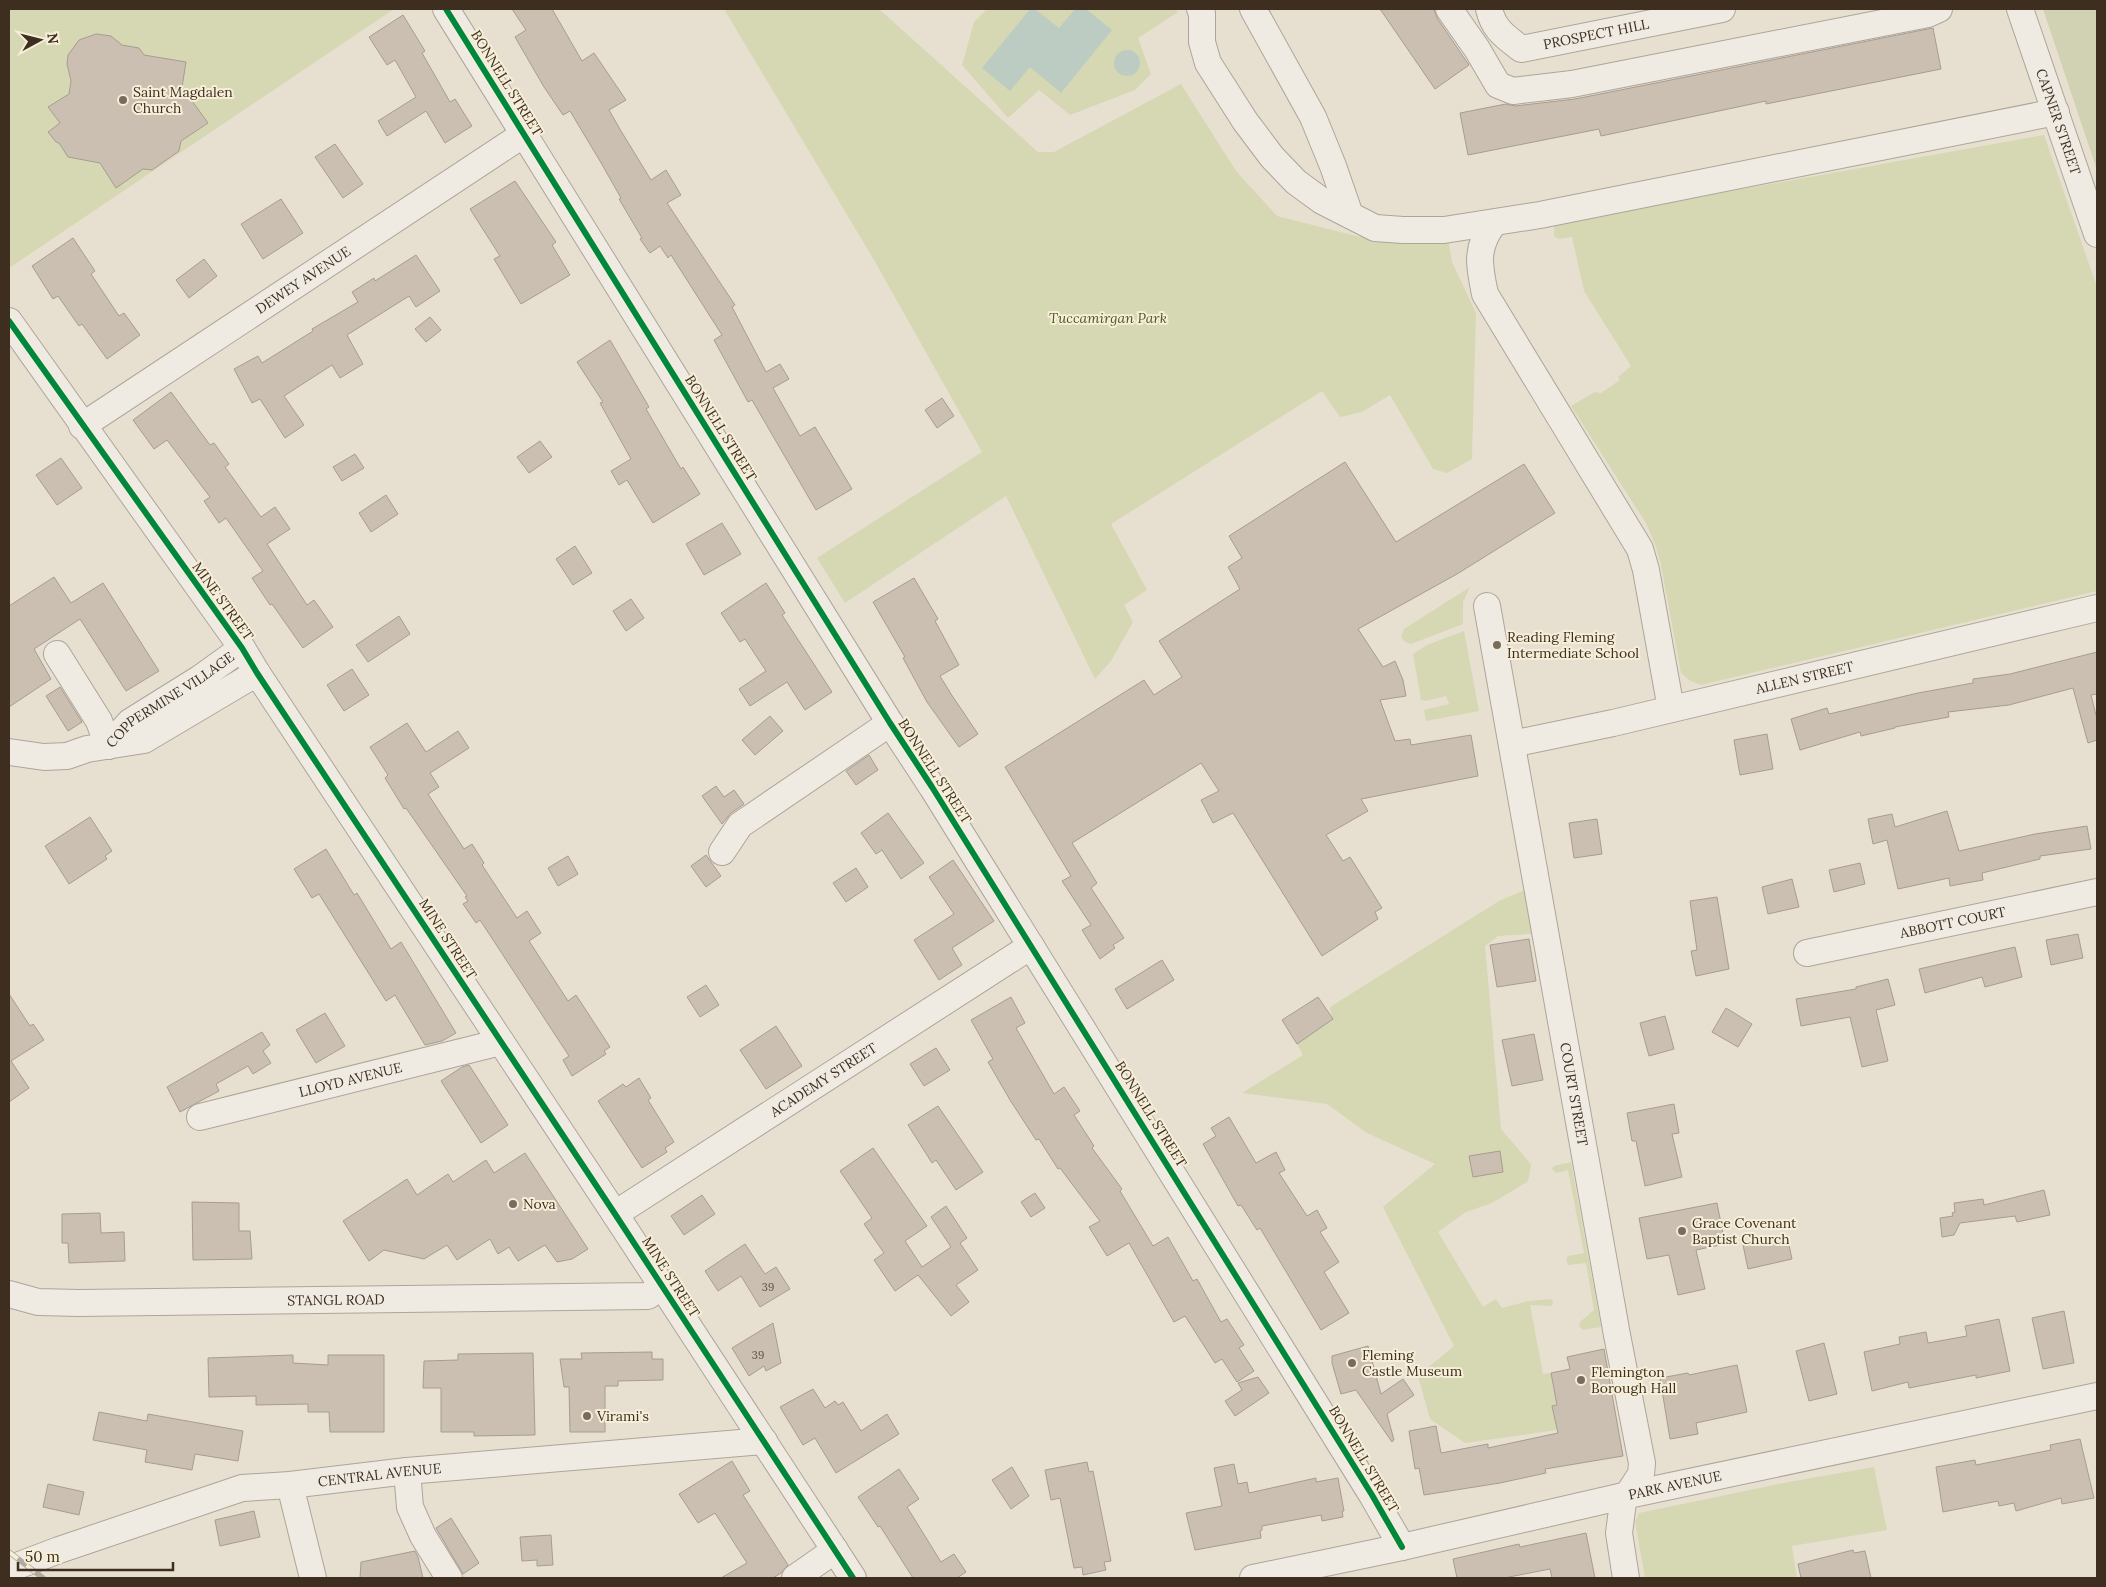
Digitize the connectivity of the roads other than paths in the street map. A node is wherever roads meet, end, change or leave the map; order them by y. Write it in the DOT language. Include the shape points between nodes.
graph roads {
  1 [pos="446,9"];
  2 [pos="1200,9"];
  3 [pos="1253,9"];
  4 [pos="1449,9"];
  5 [pos="1489,9"];
  6 [pos="1722,9"];
  7 [pos="1939,9"];
  8 [pos="2020,9"];
  9 [pos="1512,42"];
  10 [pos="1491,75"];
  11 [pos="2056,112"];
  12 [pos="524,134"];
  13 [pos="2086,166"];
  14 [pos="1350,215"];
  15 [pos="1494,223"];
  16 [pos="2097,234"];
  17 [pos="9,321"];
  18 [pos="82,426"];
  19 [pos="1487,606"];
  20 [pos="2097,608"];
  21 [pos="242,648"];
  22 [pos="57,654"];
  23 [pos="257,673"];
  24 [pos="1671,709"];
  25 [pos="890,723"];
  26 [pos="1512,744"];
  27 [pos="108,746"];
  28 [pos="9,752"];
  29 [pos="722,852"];
  30 [pos="2097,892"];
  31 [pos="1031,946"];
  32 [pos="1807,953"];
  33 [pos="501,1042"];
  34 [pos="200,1117"];
  35 [pos="615,1214"];
  36 [pos="661,1286"];
  37 [pos="9,1294"];
  38 [pos="2097,1396"];
  39 [pos="764,1441"];
  40 [pos="407,1471"];
  41 [pos="290,1485"];
  42 [pos="1628,1495"];
  43 [pos="1402,1547"];
  44 [pos="836,1550"];
  45 [pos="9,1569"];
  46 [pos="313,1578"];
  47 [pos="449,1578"];
  48 [pos="795,1578"];
  49 [pos="853,1578"];
  50 [pos="1253,1578"];
  51 [pos="1626,1578"];
  1 -- 12 [label="street, BONNELL STREET"];
  2 -- 14 [label="street" via="1202,42 1208,63 1245,121 1296,182 1322,201"];
  3 -- 14 [label="street" via="1313,117"];
  4 -- 10 [label="street" via="1477,48"];
  5 -- 9 [label="street" via="1493,23"];
  6 -- 9 [label="street, PROSPECT HILL" via="1522,49"];
  7 -- 10 [label="street" via="1928,14 1572,84 1513,91 1498,86"];
  8 -- 11 [label="street, CAPNER STREET"];
  9 -- 10 [label="street"];
  11 -- 13 [label="street, CAPNER STREET"];
  11 -- 15 [label="street"];
  12 -- 18 [label="street, DEWEY AVENUE"];
  12 -- 25 [label="street, BONNELL STREET"];
  13 -- 16 [label="street, CAPNER STREET"];
  14 -- 15 [label="street" via="1375,228 1403,230 1444,230"];
  15 -- 24 [label="street" via="1480,245 1485,294 1640,550"];
  17 -- 18 [label="street, MINE STREET"];
  18 -- 21 [label="street, MINE STREET"];
  19 -- 26 [label="street, COURT STREET"];
  20 -- 24 [label="street, ALLEN STREET"];
  21 -- 23 [label="street, MINE STREET"];
  21 -- 27 [label="street, COPPERMINE VILLAGE" via="130,722"];
  22 -- 27 [label="street" via="99,721"];
  23 -- 27 [label="street" via="144,740"];
  23 -- 33 [label="street, MINE STREET"];
  24 -- 26 [label="street, ALLEN STREET"];
  25 -- 29 [label="street" via="740,825"];
  25 -- 31 [label="street, BONNELL STREET"];
  26 -- 42 [label="street, COURT STREET" via="1617,1335 1641,1452 1641,1474"];
  27 -- 28 [label="street, COPPERMINE VILLAGE" via="68,756 44,757"];
  30 -- 32 [label="street, ABBOTT COURT"];
  31 -- 35 [label="street, ACADEMY STREET"];
  31 -- 43 [label="street, BONNELL STREET"];
  33 -- 34 [label="street, LLOYD AVENUE"];
  33 -- 35 [label="street, MINE STREET"];
  35 -- 36 [label="street, MINE STREET"];
  36 -- 37 [label="street, STANGL ROAD" via="648,1296 498,1298 79,1303 38,1302"];
  36 -- 39 [label="street, MINE STREET"];
  38 -- 42 [label="street, PARK AVENUE"];
  39 -- 40 [label="street, CENTRAL AVENUE"];
  39 -- 44 [label="street, MINE STREET"];
  40 -- 41 [label="street, CENTRAL AVENUE"];
  40 -- 47 [label="street" via="410,1507 423,1536"];
  41 -- 45 [label="street, CENTRAL AVENUE" via="226,1491"];
  41 -- 46 [label="street"];
  42 -- 43 [label="street, PARK AVENUE"];
  42 -- 51 [label="street, COURT STREET" via="1623,1502 1619,1533"];
  43 -- 50 [label="street, PARK AVENUE"];
  44 -- 48 [label="street"];
  44 -- 49 [label="street, MINE STREET"];
}
